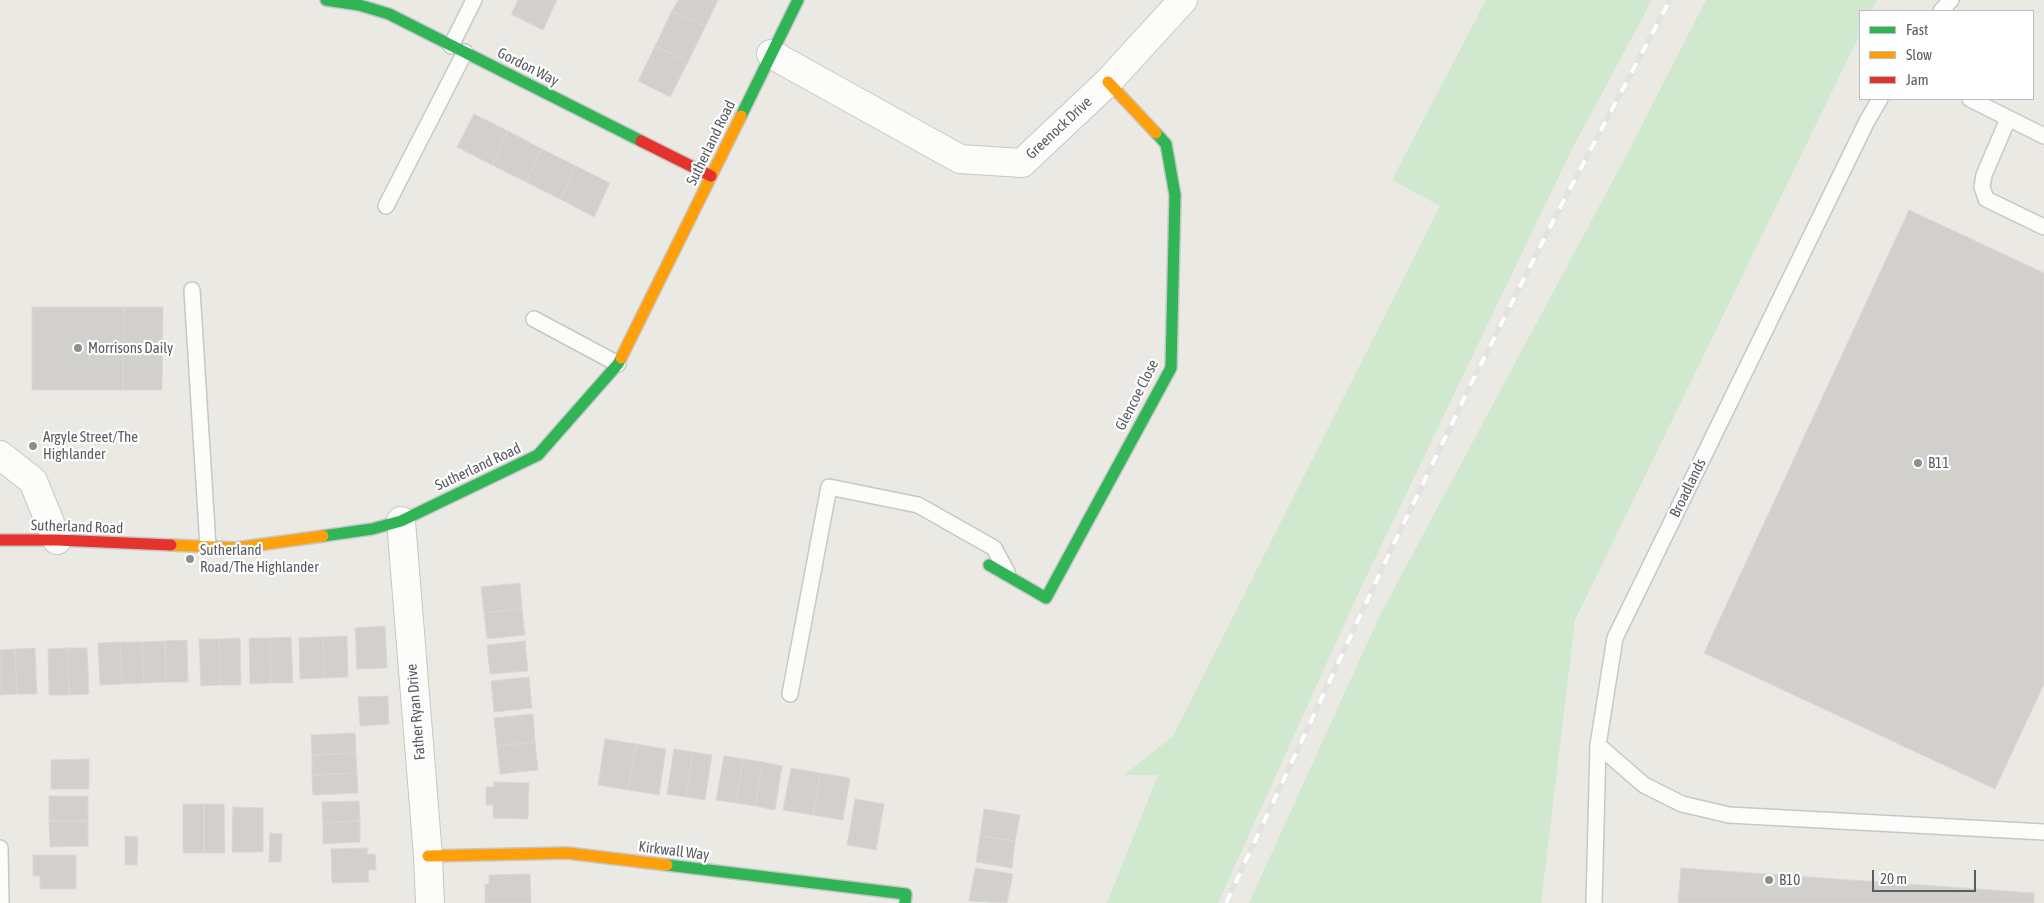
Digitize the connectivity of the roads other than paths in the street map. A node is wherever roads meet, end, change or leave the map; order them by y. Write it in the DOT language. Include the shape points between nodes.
graph roads {
  1 [pos="326,0"];
  2 [pos="474,0"];
  3 [pos="798,0"];
  4 [pos="1183,0"];
  5 [pos="1951,0"];
  6 [pos="1943,10"];
  7 [pos="458,49"];
  8 [pos="771,54"];
  9 [pos="1108,82"];
  10 [pos="1879,100"];
  11 [pos="1972,100"];
  12 [pos="2008,119"];
  13 [pos="2044,136"];
  14 [pos="711,176"];
  15 [pos="386,206"];
  16 [pos="2044,227"];
  17 [pos="192,290"];
  18 [pos="534,319"];
  19 [pos="618,364"];
  20 [pos="0,455"];
  21 [pos="401,521"];
  22 [pos="0,540"];
  23 [pos="56,540"];
  24 [pos="208,547"];
  25 [pos="988,565"];
  26 [pos="1011,578"];
  27 [pos="790,694"];
  28 [pos="1598,745"];
  29 [pos="2044,832"];
  30 [pos="0,848"];
  31 [pos="428,856"];
  32 [pos="428,902"];
  33 [pos="1,903"];
  34 [pos="905,903"];
  35 [pos="1594,903"];
  1 -- 7 [label="street, Gordon Way" via="389,14"];
  2 -- 7 [label="lane"];
  3 -- 8 [label="street, Sutherland Road"];
  4 -- 9 [label="street, Greenock Drive"];
  5 -- 6 [label="lane"];
  7 -- 14 [label="street, Gordon Way"];
  7 -- 15 [label="lane"];
  8 -- 9 [label="street, Greenock Drive" via="960,158 968,159 1022,163"];
  8 -- 14 [label="street, Sutherland Road"];
  9 -- 26 [label="street, Glencoe Close" via="1166,144 1174,196 1171,368 1046,598"];
  10 -- 28 [label="lane, Broadlands" via="1615,638"];
  11 -- 12 [label="lane"];
  12 -- 13 [label="lane"];
  12 -- 16 [label="lane" via="1982,187 1986,199"];
  14 -- 19 [label="street, Sutherland Road"];
  17 -- 24 [label="lane"];
  18 -- 19 [label="lane"];
  19 -- 21 [label="street, Sutherland Road" via="538,456"];
  20 -- 23 [label="street" via="33,481"];
  21 -- 24 [label="street, Sutherland Road" via="372,529 236,548"];
  21 -- 31 [label="street, Father Ryan Drive"];
  22 -- 23 [label="street, Sutherland Road"];
  23 -- 24 [label="street, Sutherland Road"];
  25 -- 26 [label="street, Glencoe Close"];
  26 -- 27 [label="lane" via="994,548 918,505 829,487"];
  28 -- 29 [label="lane" via="1644,785 1682,804 1730,815"];
  28 -- 35 [label="lane, Broadlands"];
  30 -- 33 [label="lane"];
  31 -- 32 [label="street, Father Ryan Drive"];
  31 -- 34 [label="street, Kirkwall Way" via="567,853 906,894"];
}
